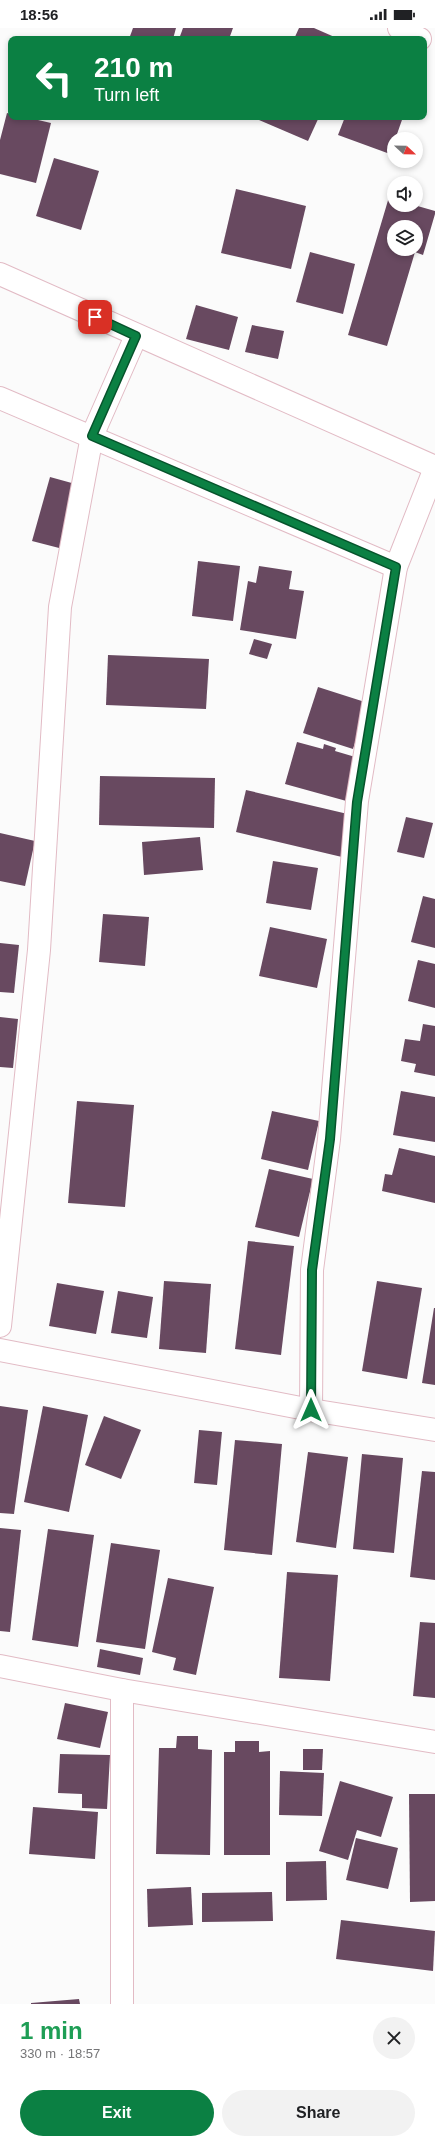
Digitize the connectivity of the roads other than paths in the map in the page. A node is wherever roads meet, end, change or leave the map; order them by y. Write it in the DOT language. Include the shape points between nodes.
graph roads {
  1 [pos="399,28"];
  2 [pos="414,36"];
  3 [pos="0,274"];
  4 [pos="136,336"];
  5 [pos="0,398"];
  6 [pos="92,436"];
  7 [pos="435,468"];
  8 [pos="396,567"];
  9 [pos="0,1326"];
  10 [pos="0,1350"];
  11 [pos="311,1410"];
  12 [pos="435,1430"];
  13 [pos="0,1666"];
  14 [pos="122,1690"];
  15 [pos="435,1742"];
  16 [pos="122,2004"];
  1 -- 2 [label="street"];
  3 -- 4 [label="street"];
  4 -- 6 [label="street"];
  4 -- 7 [label="street"];
  5 -- 6 [label="street"];
  6 -- 8 [label="street"];
  6 -- 9 [label="street" via="60,607 39,950"];
  7 -- 8 [label="street"];
  8 -- 11 [label="street" via="357,802 330,1139 312,1270"];
  10 -- 11 [label="street"];
  11 -- 12 [label="street"];
  13 -- 14 [label="street"];
  14 -- 15 [label="street"];
  14 -- 16 [label="street"];
}
